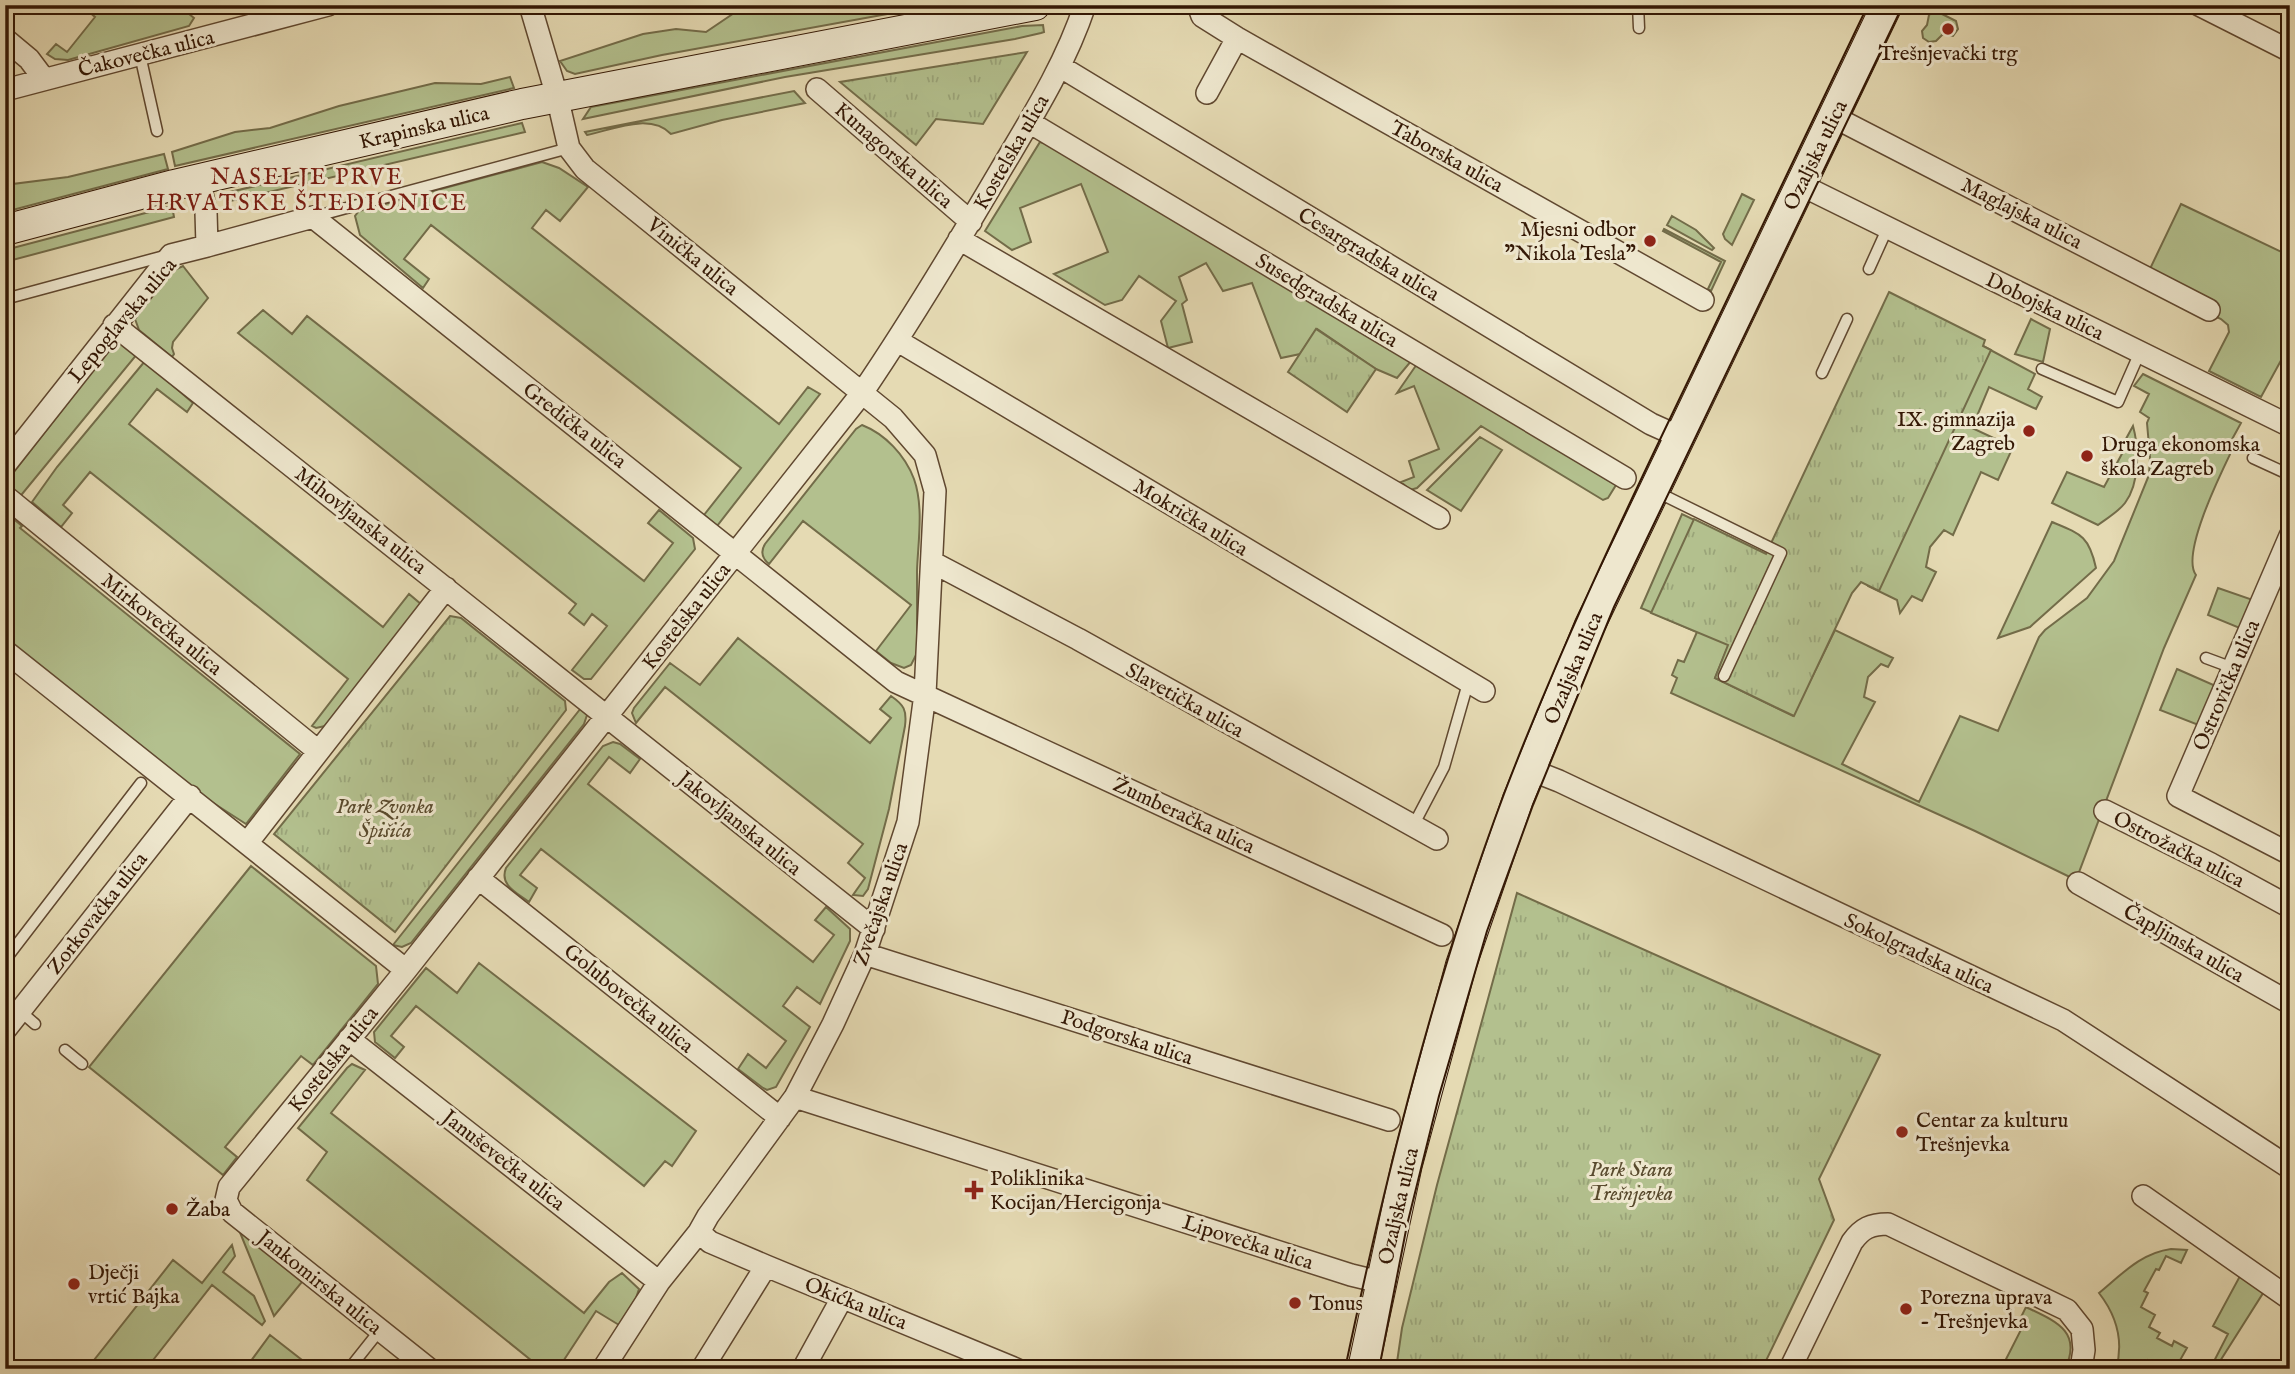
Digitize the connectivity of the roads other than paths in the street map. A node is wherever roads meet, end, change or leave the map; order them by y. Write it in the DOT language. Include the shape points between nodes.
graph roads {
  1 [pos="328,5"];
  2 [pos="530,5"];
  3 [pos="1035,5"];
  4 [pos="1085,5"];
  5 [pos="1198,5"];
  6 [pos="1637,5"];
  7 [pos="1887,5"];
  8 [pos="2199,5"];
  9 [pos="287,10"];
  10 [pos="1639,28"];
  11 [pos="1237,38"];
  12 [pos="5,39"];
  13 [pos="2290,51"];
  14 [pos="140,55"];
  15 [pos="1061,68"];
  16 [pos="44,79"];
  17 [pos="817,89"];
  18 [pos="5,90"];
  19 [pos="1207,93"];
  20 [pos="557,96"];
  21 [pos="1833,117"];
  22 [pos="1029,122"];
  23 [pos="157,131"];
  24 [pos="569,148"];
  25 [pos="199,179"];
  26 [pos="1801,184"];
  27 [pos="313,217"];
  28 [pos="1888,228"];
  29 [pos="5,230"];
  30 [pos="965,230"];
  31 [pos="207,246"];
  32 [pos="171,255"];
  33 [pos="1869,269"];
  34 [pos="5,299"];
  35 [pos="1703,300"];
  36 [pos="2209,310"];
  37 [pos="1847,319"];
  38 [pos="114,325"];
  39 [pos="898,341"];
  40 [pos="2140,352"];
  41 [pos="2042,369"];
  42 [pos="1822,373"];
  43 [pos="862,393"];
  44 [pos="2290,426"];
  45 [pos="1680,437"];
  46 [pos="2253,458"];
  47 [pos="5,465"];
  48 [pos="2290,475"];
  49 [pos="1625,478"];
  50 [pos="1654,491"];
  51 [pos="5,496"];
  52 [pos="1439,518"];
  53 [pos="2290,536"];
  54 [pos="736,553"];
  55 [pos="2285,561"];
  56 [pos="932,562"];
  57 [pos="446,587"];
  58 [pos="5,652"];
  59 [pos="2206,658"];
  60 [pos="2232,668"];
  61 [pos="1724,676"];
  62 [pos="1476,687"];
  63 [pos="925,694"];
  64 [pos="607,716"];
  65 [pos="318,751"];
  66 [pos="1531,770"];
  67 [pos="141,783"];
  68 [pos="190,796"];
  69 [pos="2105,811"];
  70 [pos="1412,828"];
  71 [pos="1437,839"];
  72 [pos="248,842"];
  73 [pos="2289,852"];
  74 [pos="478,878"];
  75 [pos="2078,883"];
  76 [pos="2290,907"];
  77 [pos="874,929"];
  78 [pos="1442,935"];
  79 [pos="865,954"];
  80 [pos="5,960"];
  81 [pos="406,970"];
  82 [pos="2290,1003"];
  83 [pos="5,1030"];
  84 [pos="349,1039"];
  85 [pos="65,1050"];
  86 [pos="82,1064"];
  87 [pos="795,1097"];
  88 [pos="780,1118"];
  89 [pos="1389,1120"];
  90 [pos="2290,1168"];
  91 [pos="229,1187"];
  92 [pos="2143,1196"];
  93 [pos="699,1232"];
  94 [pos="766,1266"];
  95 [pos="659,1282"];
  96 [pos="1380,1282"];
  97 [pos="842,1298"];
  98 [pos="2290,1299"];
  99 [pos="380,1330"];
  100 [pos="1003,1366"];
  101 [pos="349,1369"];
  102 [pos="429,1369"];
  103 [pos="603,1369"];
  104 [pos="702,1369"];
  105 [pos="803,1369"];
  106 [pos="1363,1369"];
  107 [pos="1790,1369"];
  108 [pos="2081,1369"];
  1 -- 9 [label="street, Čakovečka ulica"];
  2 -- 20 [label="street"];
  3 -- 20 [label="main road, Krapinska ulica"];
  4 -- 15 [label="street, Kostelska ulica"];
  5 -- 11 [label="street, Taborska ulica" via="1202,16"];
  6 -- 10 [label="lane"];
  7 -- 21 [label="main road, Ozaljska ulica"];
  8 -- 13 [label="street"];
  9 -- 14 [label="street, Čakovečka ulica"];
  11 -- 19 [label="street"];
  11 -- 35 [label="street, Taborska ulica"];
  12 -- 16 [label="street"];
  14 -- 16 [label="street, Čakovečka ulica"];
  14 -- 23 [label="lane"];
  15 -- 22 [label="street, Kostelska ulica"];
  15 -- 45 [label="street, Cesargradska ulica" via="1651,424"];
  16 -- 18 [label="street, Čakovečka ulica"];
  17 -- 30 [label="street, Kunagorska ulica"];
  20 -- 24 [label="street, Vinička ulica"];
  20 -- 25 [label="main road, Krapinska ulica"];
  21 -- 26 [label="main road, Ozaljska ulica"];
  21 -- 36 [label="street, Maglajska ulica"];
  22 -- 30 [label="street, Kostelska ulica"];
  22 -- 49 [label="street, Susedgradska ulica"];
  24 -- 27 [label="lane"];
  24 -- 43 [label="street, Vinička ulica" via="585,169"];
  25 -- 29 [label="main road, Krapinska ulica"];
  25 -- 31 [label="street"];
  26 -- 28 [label="street, Dobojska ulica"];
  26 -- 45 [label="main road, Ozaljska ulica"];
  27 -- 31 [label="street"];
  27 -- 54 [label="street, Gredička ulica"];
  28 -- 33 [label="lane"];
  28 -- 40 [label="street, Dobojska ulica"];
  30 -- 39 [label="street, Kostelska ulica"];
  30 -- 52 [label="street"];
  31 -- 32 [label="street, Lepoglavska ulica"];
  32 -- 34 [label="lane"];
  32 -- 38 [label="street, Lepoglavska ulica"];
  37 -- 42 [label="lane"];
  38 -- 47 [label="street, Lepoglavska ulica"];
  38 -- 57 [label="street, Mihovljanska ulica"];
  39 -- 43 [label="street, Kostelska ulica"];
  39 -- 62 [label="street, Mokrička ulica"];
  40 -- 41 [label="lane" via="2118,402"];
  40 -- 44 [label="street, Dobojska ulica"];
  43 -- 54 [label="street, Kostelska ulica"];
  43 -- 56 [label="street, Zvečajska ulica" via="893,418 925,455 935,491"];
  45 -- 50 [label="main road, Ozaljska ulica"];
  46 -- 48 [label="lane"];
  50 -- 61 [label="lane" via="1781,553"];
  50 -- 66 [label="main road, Ozaljska ulica" via="1589,627"];
  51 -- 65 [label="street, Mirkovečka ulica"];
  53 -- 55 [label="street, Ostrovička ulica"];
  54 -- 63 [label="street, Gredička ulica" via="896,682"];
  54 -- 64 [label="street, Kostelska ulica"];
  55 -- 60 [label="street, Ostrovička ulica"];
  56 -- 63 [label="street, Zvečajska ulica"];
  56 -- 70 [label="street, Slavetička ulica"];
  57 -- 64 [label="street, Mihovljanska ulica"];
  57 -- 65 [label="street"];
  58 -- 68 [label="street"];
  59 -- 60 [label="lane"];
  60 -- 73 [label="street, Ostrovička ulica" via="2178,796"];
  62 -- 70 [label="lane" via="1444,767"];
  63 -- 77 [label="street, Zvečajska ulica" via="908,822"];
  63 -- 78 [label="street, Žumberačka ulica"];
  64 -- 74 [label="street, Kostelska ulica"];
  64 -- 77 [label="street, Jakovljanska ulica"];
  65 -- 72 [label="street"];
  66 -- 90 [label="street, Sokolgradska ulica" via="2063,1020"];
  66 -- 96 [label="main road, Ozaljska ulica" via="1461,965 1406,1164"];
  67 -- 80 [label="lane"];
  68 -- 72 [label="street"];
  68 -- 83 [label="street, Zorkovačka ulica" via="27,1018"];
  69 -- 76 [label="street, Ostrožačka ulica"];
  70 -- 71 [label="street, Slavetička ulica"];
  72 -- 81 [label="street"];
  74 -- 81 [label="street, Kostelska ulica"];
  74 -- 88 [label="street, Golubovečka ulica"];
  75 -- 82 [label="street, Čapljinska ulica"];
  77 -- 79 [label="street, Zvečajska ulica"];
  79 -- 87 [label="street, Zvečajska ulica"];
  79 -- 89 [label="street, Podgorska ulica"];
  81 -- 84 [label="street, Kostelska ulica"];
  84 -- 91 [label="street, Kostelska ulica"];
  84 -- 95 [label="street, Januševečka ulica"];
  85 -- 86 [label="lane"];
  87 -- 88 [label="street, Zvečajska ulica"];
  87 -- 96 [label="street, Lipovečka ulica"];
  88 -- 93 [label="street, Zvečajska ulica"];
  91 -- 99 [label="street, Jankomirska ulica" via="226,1200 232,1212"];
  92 -- 98 [label="street"];
  93 -- 94 [label="street, Okićka ulica" via="710,1242"];
  93 -- 95 [label="street, Zvečajska ulica"];
  94 -- 97 [label="street, Okićka ulica"];
  94 -- 104 [label="street"];
  95 -- 103 [label="street, Zvečajska ulica"];
  96 -- 106 [label="main road, Ozaljska ulica"];
  97 -- 100 [label="street, Okićka ulica"];
  97 -- 105 [label="street"];
  99 -- 101 [label="lane"];
  99 -- 102 [label="street, Jankomirska ulica"];
  107 -- 108 [label="street" via="1852,1241 1864,1228 1878,1224 1888,1224 1948,1251 2067,1310 2082,1329"];
}
